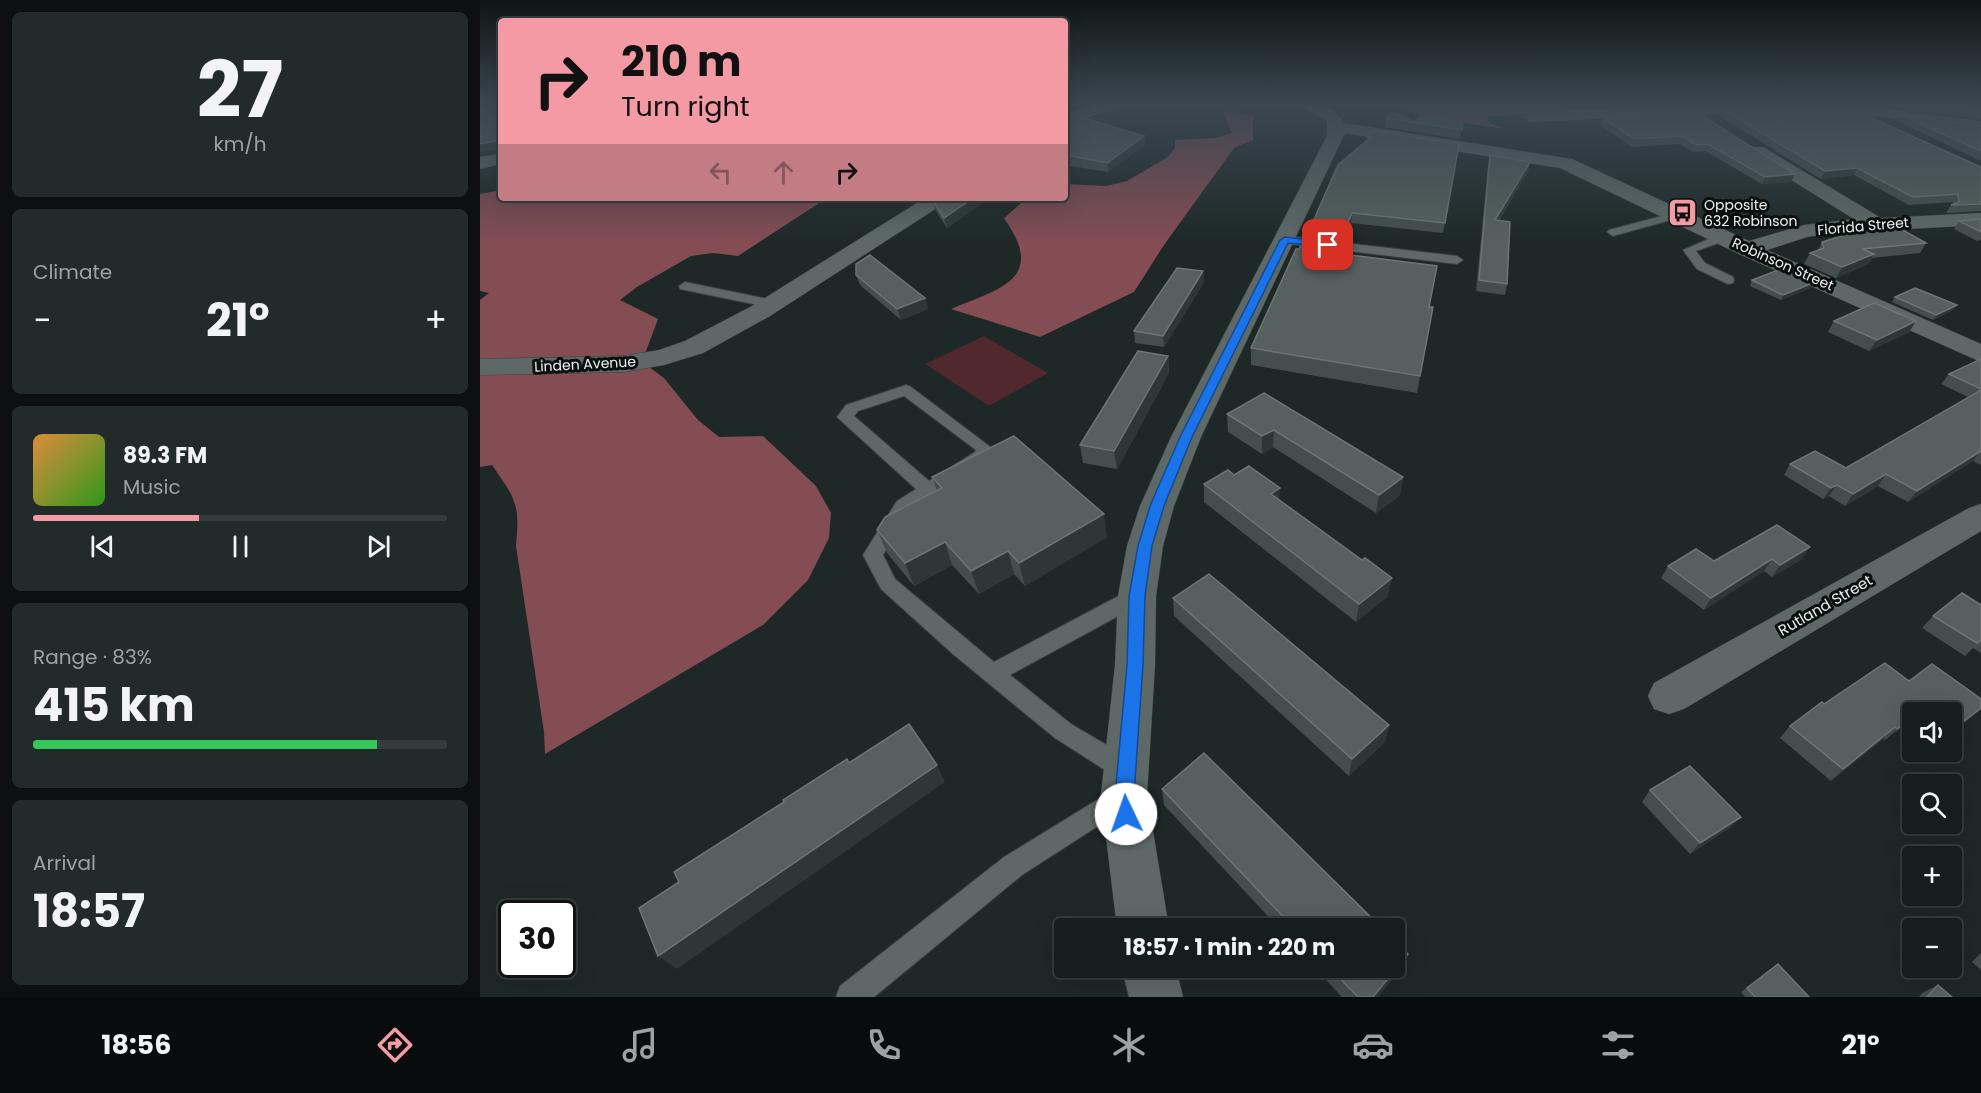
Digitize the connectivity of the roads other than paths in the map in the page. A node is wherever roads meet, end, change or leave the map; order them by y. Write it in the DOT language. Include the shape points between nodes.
graph roads {
  1 [pos="1327,151"];
  2 [pos="1493,151"];
  3 [pos="1757,151"];
  4 [pos="498,160"];
  5 [pos="480,163"];
  6 [pos="934,201"];
  7 [pos="1677,215"];
  8 [pos="1981,219"];
  9 [pos="1876,224"];
  10 [pos="1613,232"];
  11 [pos="1723,237"];
  12 [pos="1285,240"];
  13 [pos="1747,249"];
  14 [pos="1457,260"];
  15 [pos="1728,280"];
  16 [pos="685,286"];
  17 [pos="772,304"];
  18 [pos="1981,354"];
  19 [pos="480,367"];
  20 [pos="928,490"];
  21 [pos="1981,516"];
  22 [pos="1137,596"];
  23 [pos="993,674"];
  24 [pos="1670,696"];
  25 [pos="1125,783"];
  26 [pos="1142,918"];
  27 [pos="1151,978"];
  28 [pos="851,997"];
  29 [pos="1156,997"];
  1 -- 12 [label="street"];
  2 -- 7 [label="street, Robinson Street" via="1555,160"];
  3 -- 9 [label="street"];
  4 -- 5 [label="street"];
  6 -- 17 [label="street, Linden Avenue"];
  7 -- 10 [label="lane"];
  7 -- 11 [label="street, Robinson Street"];
  8 -- 9 [label="street, Florida Street"];
  9 -- 13 [label="street, Florida Street" via="1804,231"];
  11 -- 13 [label="street, Robinson Street"];
  11 -- 15 [label="lane" via="1689,250 1701,266"];
  12 -- 14 [label="lane"];
  12 -- 22 [label="street" via="1186,437 1157,506 1145,546"];
  13 -- 18 [label="street, Robinson Street"];
  16 -- 17 [label="lane"];
  17 -- 19 [label="street, Linden Avenue" via="721,334 664,357 602,365"];
  20 -- 20 [label="lane" via="981,456 985,449 906,390 852,408 845,417"];
  20 -- 23 [label="lane" via="903,505 873,555 888,584"];
  21 -- 24 [label="street, Rutland Street"];
  22 -- 23 [label="lane"];
  22 -- 25 [label="street"];
  23 -- 25 [label="lane"];
  25 -- 26 [label="street"];
  25 -- 28 [label="lane" via="1013,866"];
  27 -- 29 [label="street"];
}
